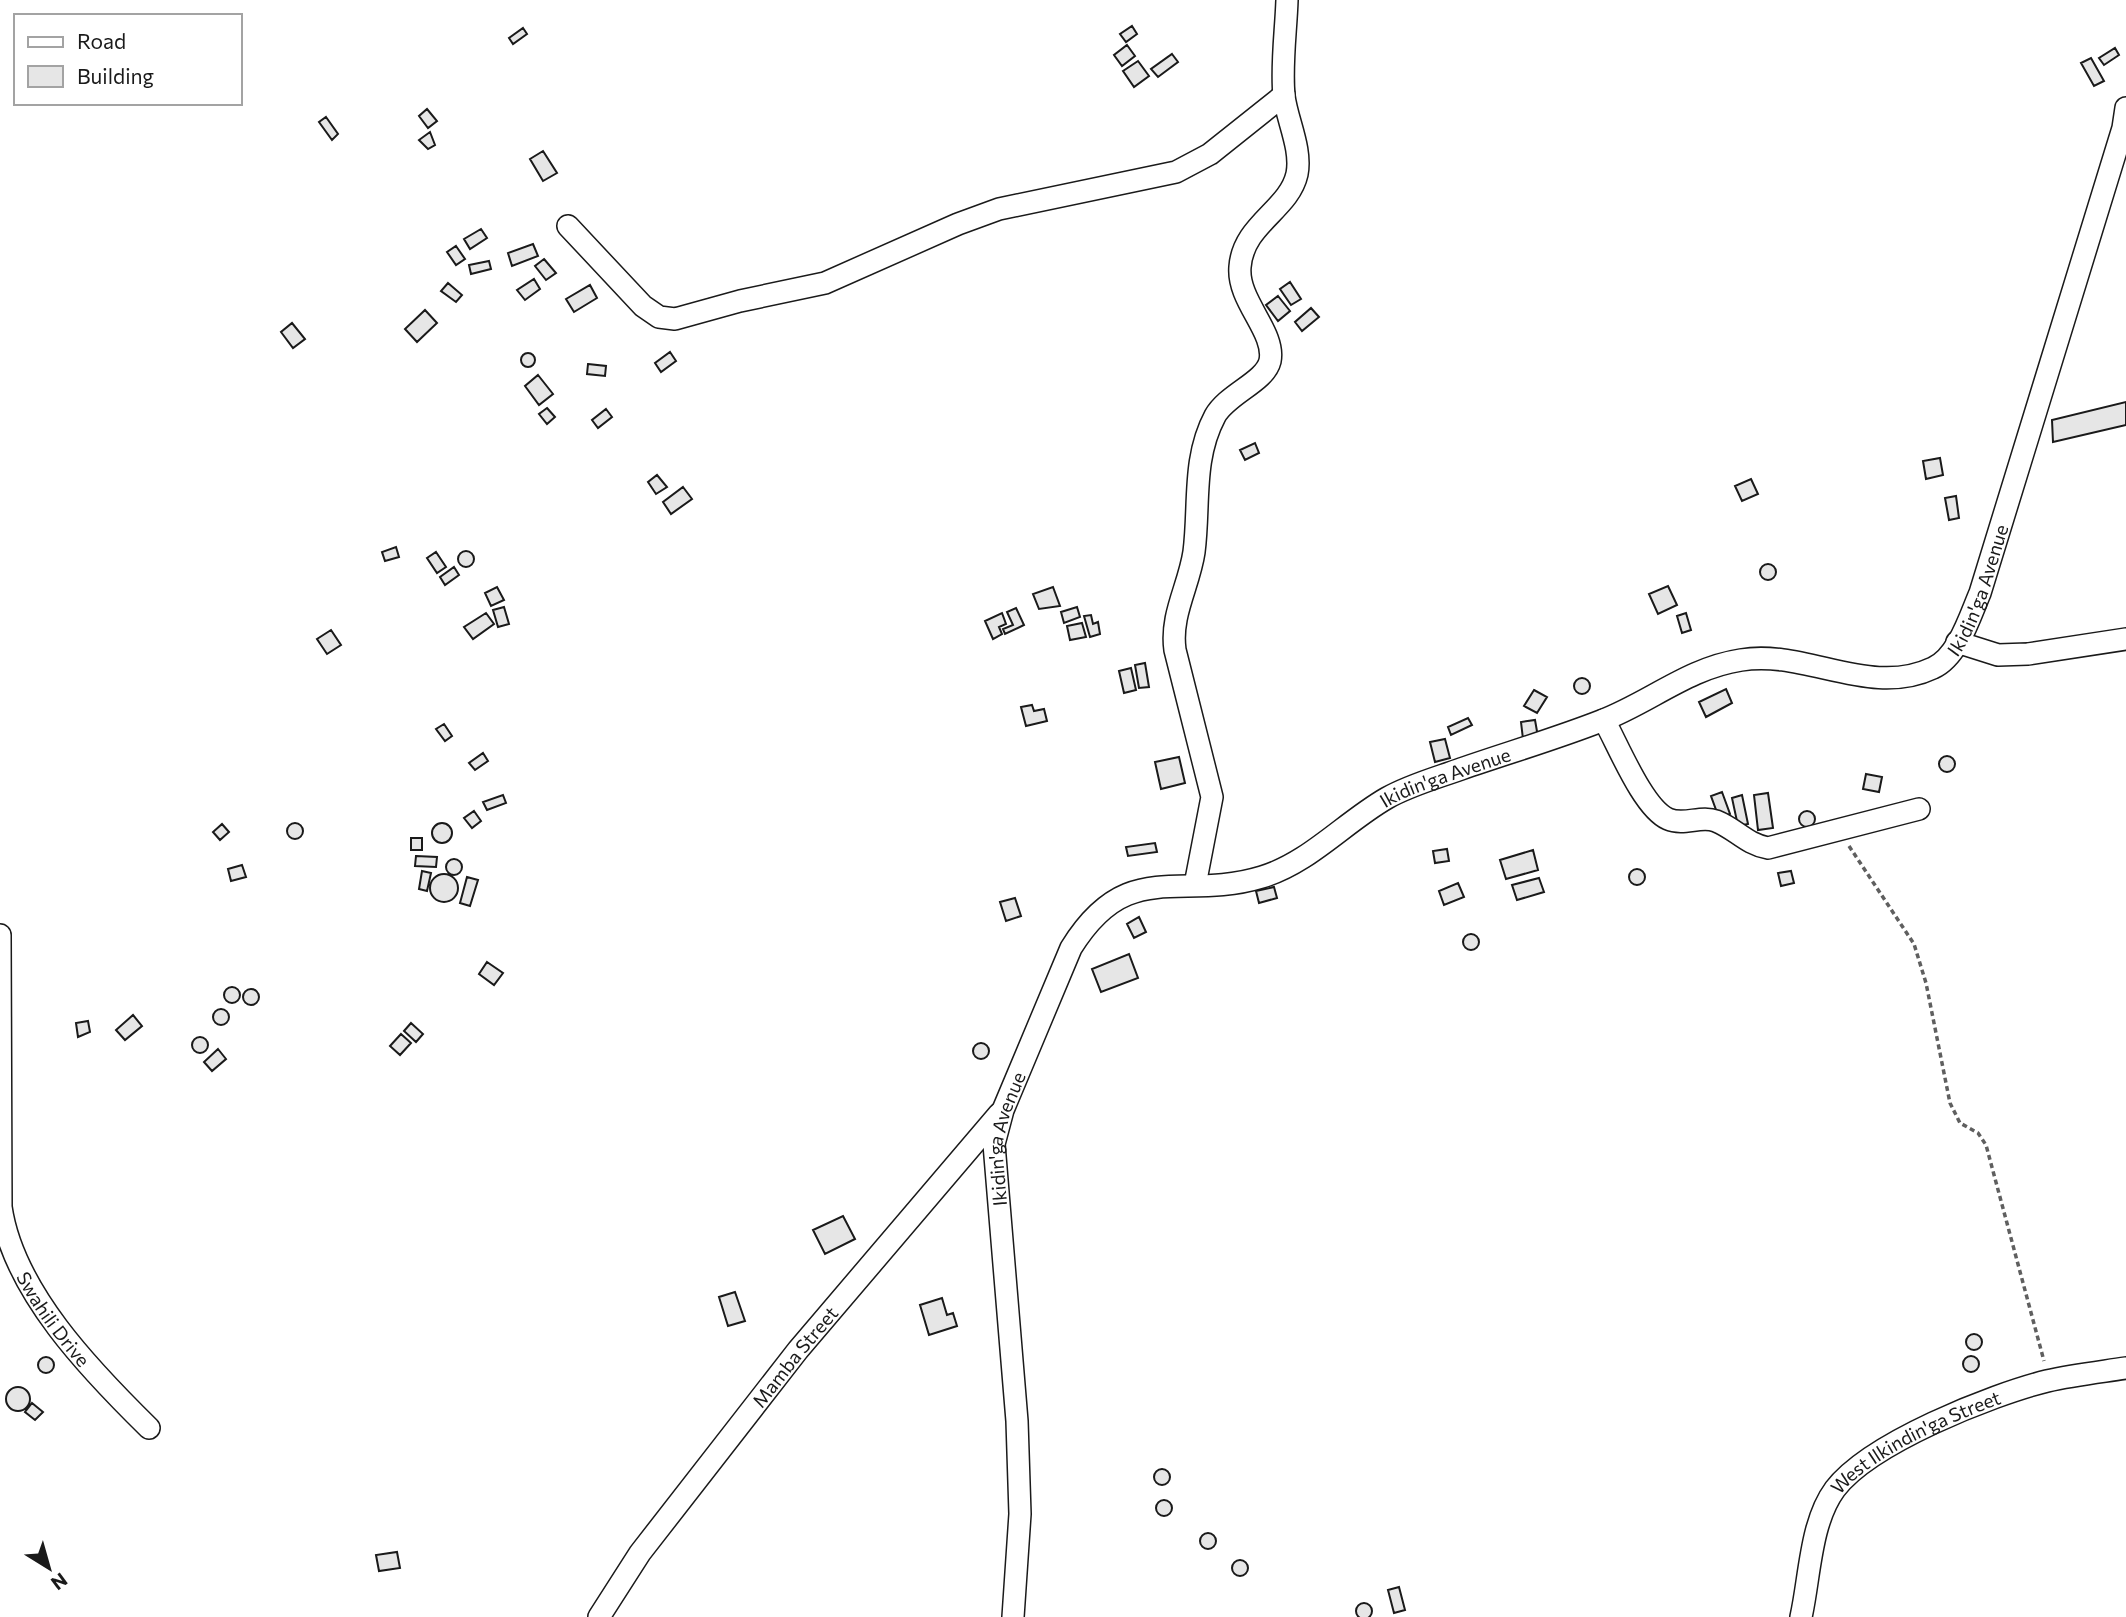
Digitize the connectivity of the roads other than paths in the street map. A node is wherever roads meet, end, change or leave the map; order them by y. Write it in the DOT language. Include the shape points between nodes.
graph roads {
  1 [pos="1287,0"];
  2 [pos="1284,95"];
  3 [pos="2126,108"];
  4 [pos="568,226"];
  5 [pos="2126,639"];
  6 [pos="1957,642"];
  7 [pos="1604,720"];
  8 [pos="1919,809"];
  9 [pos="1195,885"];
  10 [pos="0,934"];
  11 [pos="1003,1110"];
  12 [pos="2126,1368"];
  13 [pos="149,1428"];
  14 [pos="599,1617"];
  15 [pos="1013,1617"];
  16 [pos="1801,1617"];
  1 -- 2 [label="street"];
  2 -- 4 [label="street" via="1210,154 1176,172 999,209 818,286 675,319 659,317 643,306"];
  2 -- 9 [label="street" via="1297,174 1256,226 1240,264 1243,292 1269,343 1270,360 1259,377 1226,400 1212,422 1197,479 1194,553 1173,627 1212,797"];
  3 -- 6 [label="street, Ikidin'ga Avenue" via="1980,593"];
  5 -- 6 [label="street" via="1998,655"];
  6 -- 7 [label="street, Ikidin'ga Avenue" via="1934,668 1912,674 1872,677 1789,659 1742,659 1687,677"];
  7 -- 8 [label="street" via="1647,798 1669,819 1714,820 1746,841 1768,848"];
  7 -- 9 [label="street, Ikidin'ga Avenue" via="1404,789 1287,867 1265,876 1240,883"];
  9 -- 11 [label="street, Ikidin'ga Avenue" via="1137,890 1099,912 1083,928"];
  10 -- 13 [label="street, Swahili Drive" via="4,1227 20,1269 72,1346"];
  11 -- 14 [label="street, Mamba Street" via="798,1350 640,1553"];
  11 -- 15 [label="street, Ikidin'ga Avenue" via="993,1165 1017,1421 1020,1514"];
  12 -- 16 [label="street, West Ilkindin'ga Street" via="2049,1380 2007,1393 1954,1415 1860,1465 1835,1489 1820,1520"];
}
